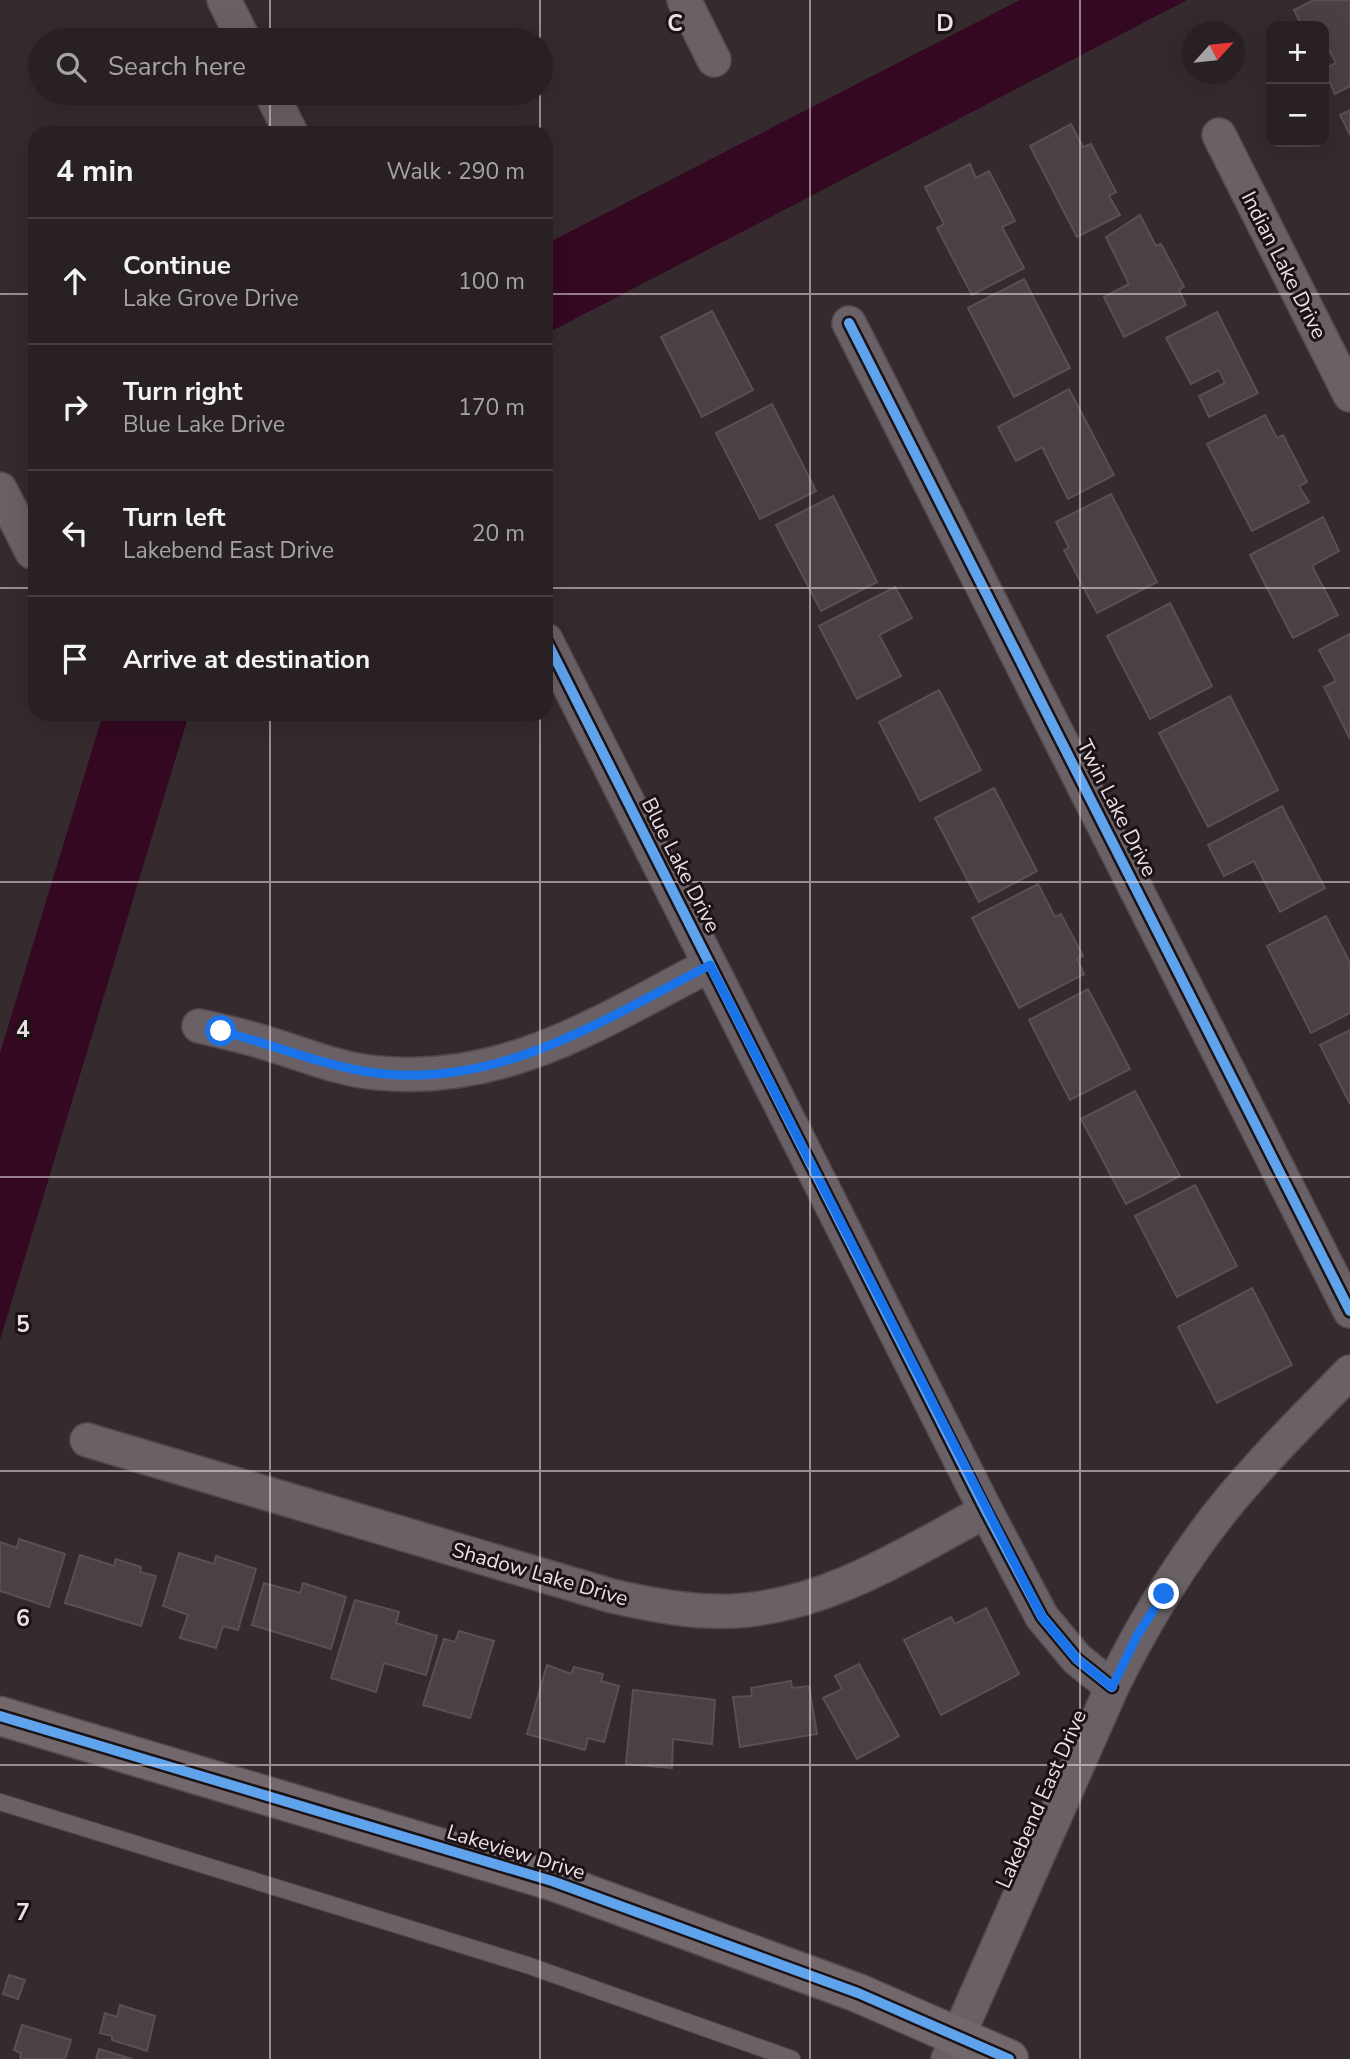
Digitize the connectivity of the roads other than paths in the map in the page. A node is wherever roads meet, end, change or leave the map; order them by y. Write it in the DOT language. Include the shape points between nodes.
graph roads {
  1 [pos="223,0"];
  2 [pos="684,0"];
  3 [pos="238,28"];
  4 [pos="714,60"];
  5 [pos="277,105"];
  6 [pos="288,126"];
  7 [pos="1219,135"];
  8 [pos="849,323"];
  9 [pos="1350,395"];
  10 [pos="0,489"];
  11 [pos="28,544"];
  12 [pos="553,654"];
  13 [pos="710,965"];
  14 [pos="199,1026"];
  15 [pos="1350,1311"];
  16 [pos="1350,1371"];
  17 [pos="87,1440"];
  18 [pos="986,1511"];
  19 [pos="1112,1687"];
  20 [pos="1,1719"];
  21 [pos="0,1802"];
  22 [pos="953,2047"];
  23 [pos="792,2059"];
  24 [pos="1009,2059"];
  1 -- 3 [label="street"];
  2 -- 4 [label="street"];
  5 -- 6 [label="street"];
  7 -- 9 [label="street, Indian Lake Drive"];
  8 -- 15 [label="street, Twin Lake Drive"];
  10 -- 11 [label="street"];
  12 -- 13 [label="street, Blue Lake Drive"];
  13 -- 14 [label="street" via="557,1043 523,1057 450,1073 377,1073 341,1067"];
  13 -- 18 [label="street, Blue Lake Drive"];
  16 -- 19 [label="street, Lakebend East Drive" via="1275,1449 1204,1534 1138,1634"];
  17 -- 18 [label="street, Shadow Lake Drive" via="612,1596 665,1607 732,1611 799,1601 862,1577"];
  18 -- 19 [label="street, Blue Lake Drive" via="1042,1617 1077,1659"];
  19 -- 22 [label="street, Lakebend East Drive"];
  20 -- 22 [label="street, Lakeview Drive" via="552,1881 858,1993"];
  21 -- 23 [label="lane" via="527,1965"];
  22 -- 24 [label="street, Lakeview Drive"];
}
